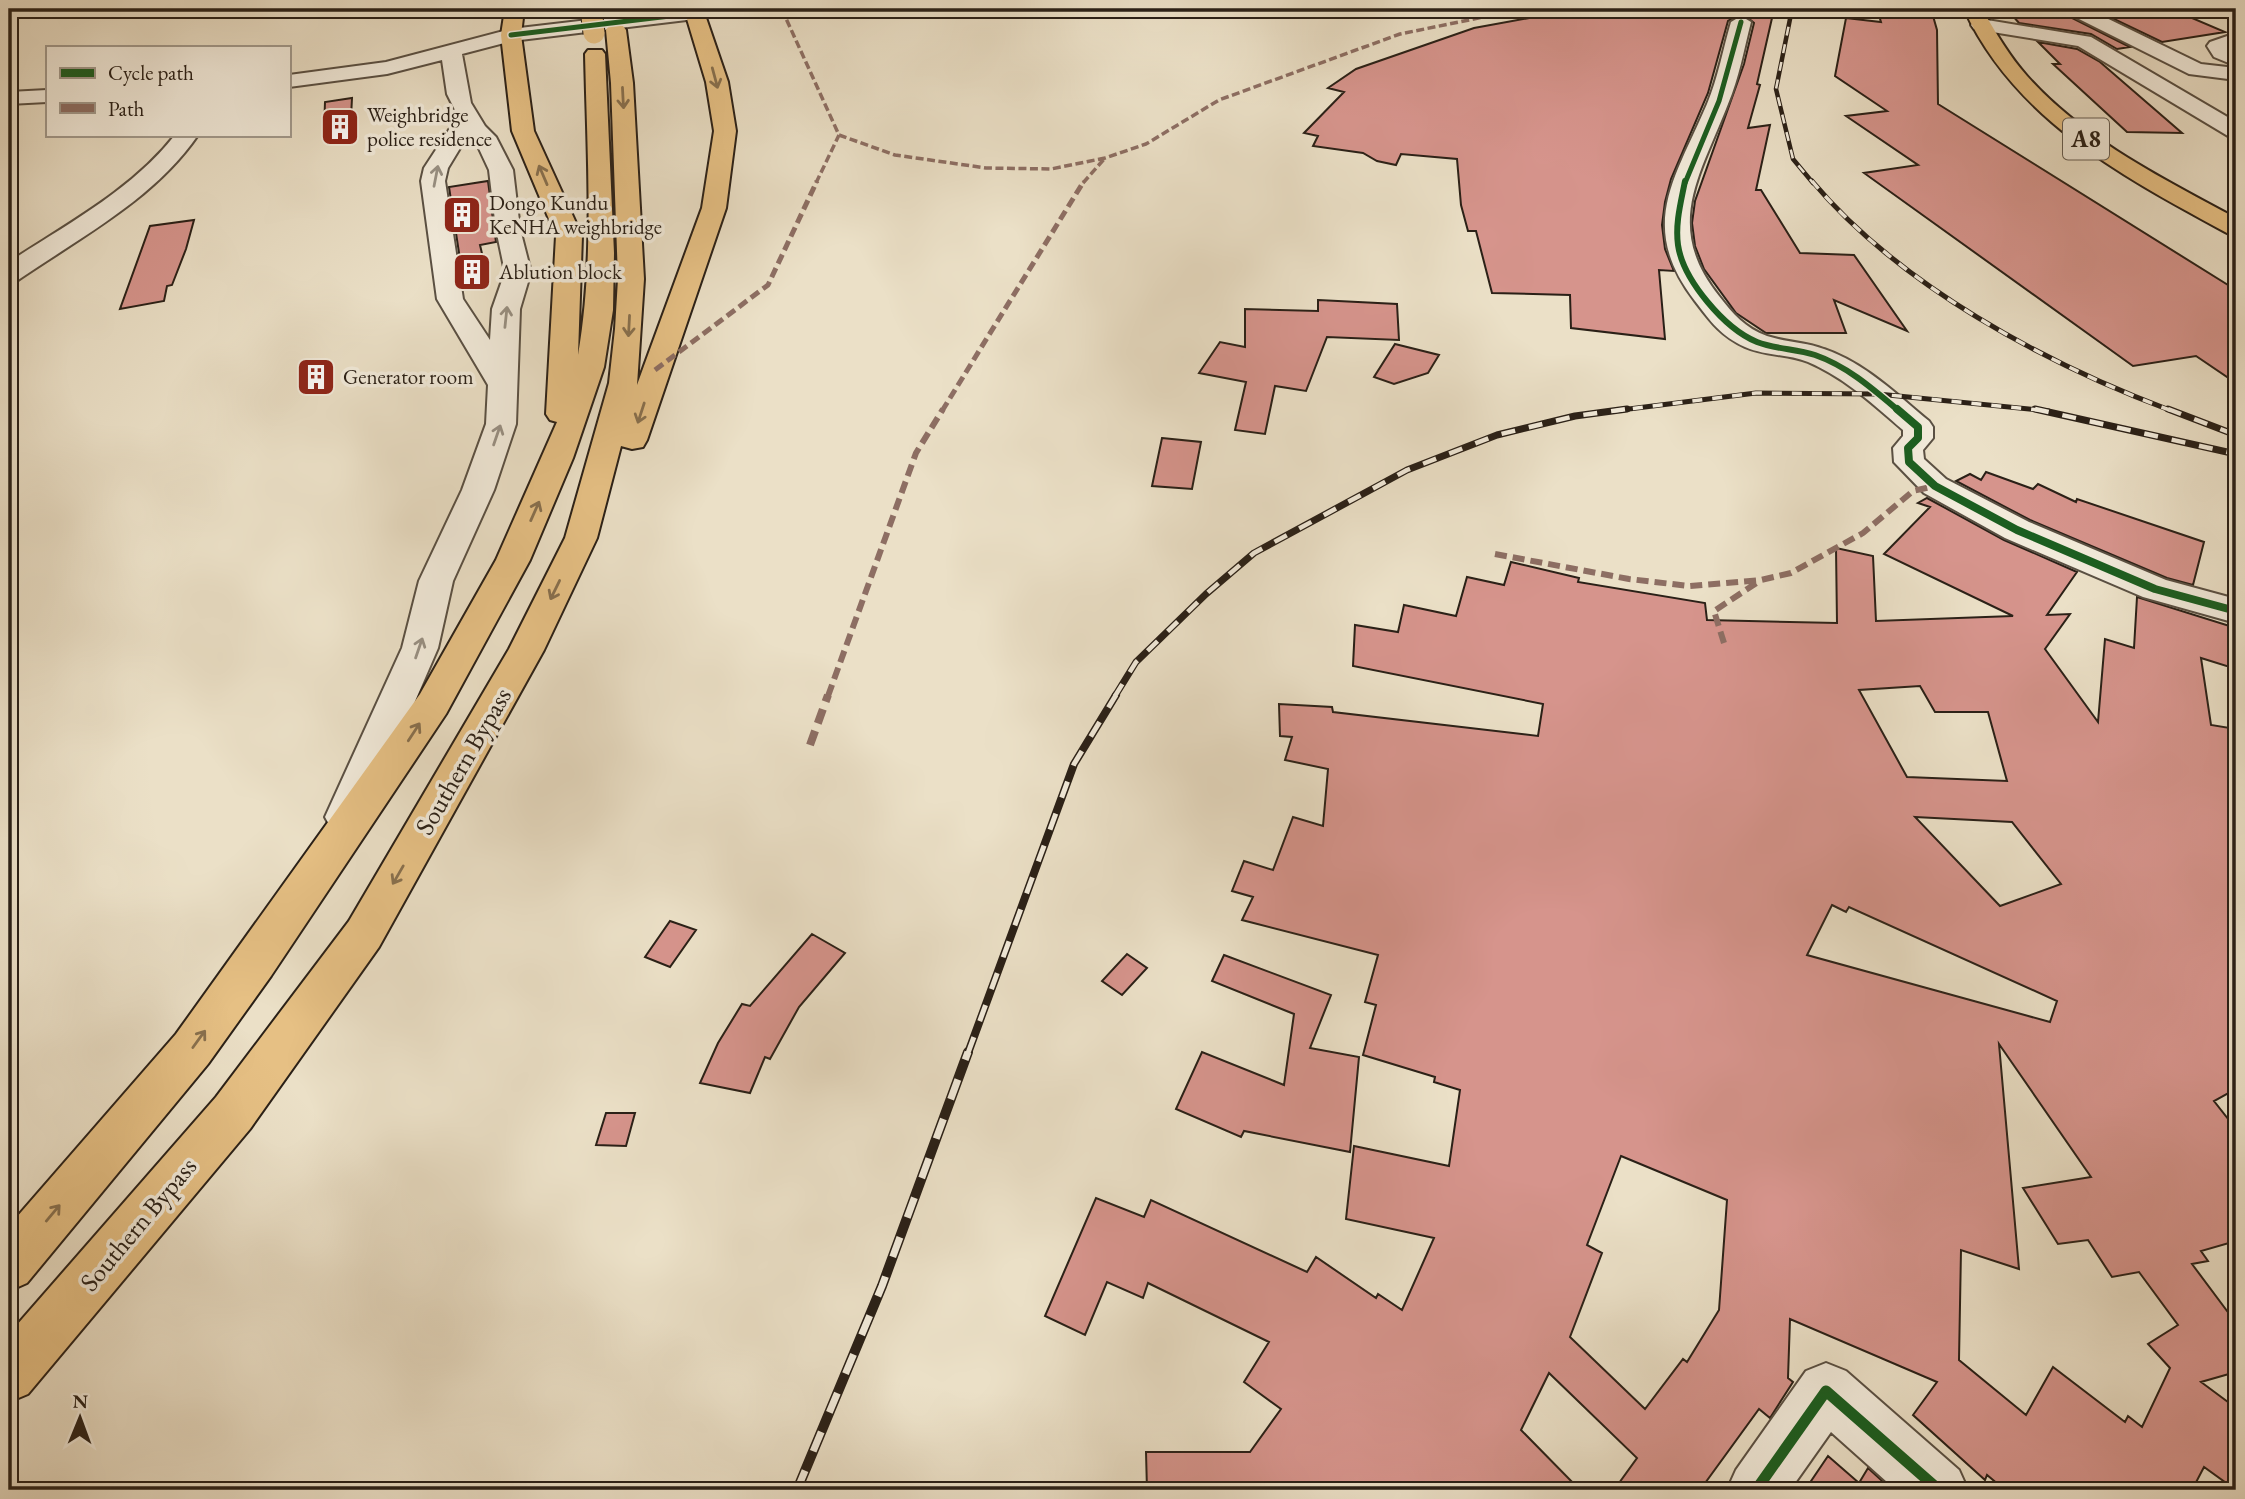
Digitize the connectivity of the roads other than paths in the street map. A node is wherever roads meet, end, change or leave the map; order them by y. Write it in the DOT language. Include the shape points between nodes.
graph roads {
  1 [pos="513,9"];
  2 [pos="2074,9"];
  3 [pos="2229,9"];
  4 [pos="694,11"];
  5 [pos="2236,12"];
  6 [pos="1977,17"];
  7 [pos="601,18"];
  8 [pos="1741,22"];
  9 [pos="510,35"];
  10 [pos="2236,39"];
  11 [pos="452,50"];
  12 [pos="2236,60"];
  13 [pos="2236,74"];
  14 [pos="290,81"];
  15 [pos="46,96"];
  16 [pos="9,98"];
  17 [pos="469,115"];
  18 [pos="2236,131"];
  19 [pos="186,136"];
  20 [pos="2236,228"];
  21 [pos="9,274"];
  22 [pos="502,385"];
  23 [pos="558,458"];
  24 [pos="581,538"];
  25 [pos="2236,611"];
  26 [pos="322,867"];
  27 [pos="9,1265"];
  28 [pos="9,1375"];
  29 [pos="1756,1490"];
  30 [pos="1939,1490"];
  1 -- 9 [label="highway"];
  2 -- 13 [label="street" via="2196,70"];
  3 -- 5 [label="street"];
  4 -- 9 [label="street"];
  4 -- 24 [label="highway, one-way" via="717,82 725,131 714,208 629,451"];
  6 -- 18 [label="street" via="2084,41"];
  6 -- 20 [label="highway, A8" via="2006,65 2068,125 2131,169"];
  7 -- 23 [label="highway, Southern Bypass" via="599,310 590,367"];
  7 -- 24 [label="highway, Southern Bypass, one-way" via="623,96 631,279 622,383"];
  8 -- 25 [label="street" via="1719,101 1687,173 1677,221 1684,264 1728,326 1757,342 1815,355 1857,376 1918,428 1918,438 1908,449 1909,462 1935,486 1971,508 2155,589"];
  9 -- 11 [label="street"];
  23 -- 9 [label="highway, one-way" via="569,236 523,131"];
  10 -- 12 [label="street" via="2217,46"];
  11 -- 14 [label="street" via="387,68"];
  11 -- 17 [label="street" via="458,100"];
  15 -- 16 [label="street"];
  22 -- 17 [label="street, one-way" via="506,309 518,272 501,170"];
  22 -- 17 [label="street, one-way" via="450,299 433,181 436,168"];
  19 -- 21 [label="street" via="139,186"];
  26 -- 22 [label="street, one-way" via="420,648 436,581 478,490 501,424"];
  26 -- 23 [label="highway, Southern Bypass, one-way" via="433,704 513,560"];
  24 -- 28 [label="highway, Southern Bypass, one-way" via="526,649 364,934 233,1113"];
  27 -- 26 [label="highway, Southern Bypass, one-way" via="192,1049"];
  29 -- 30 [label="street" via="1826,1391"];
}
